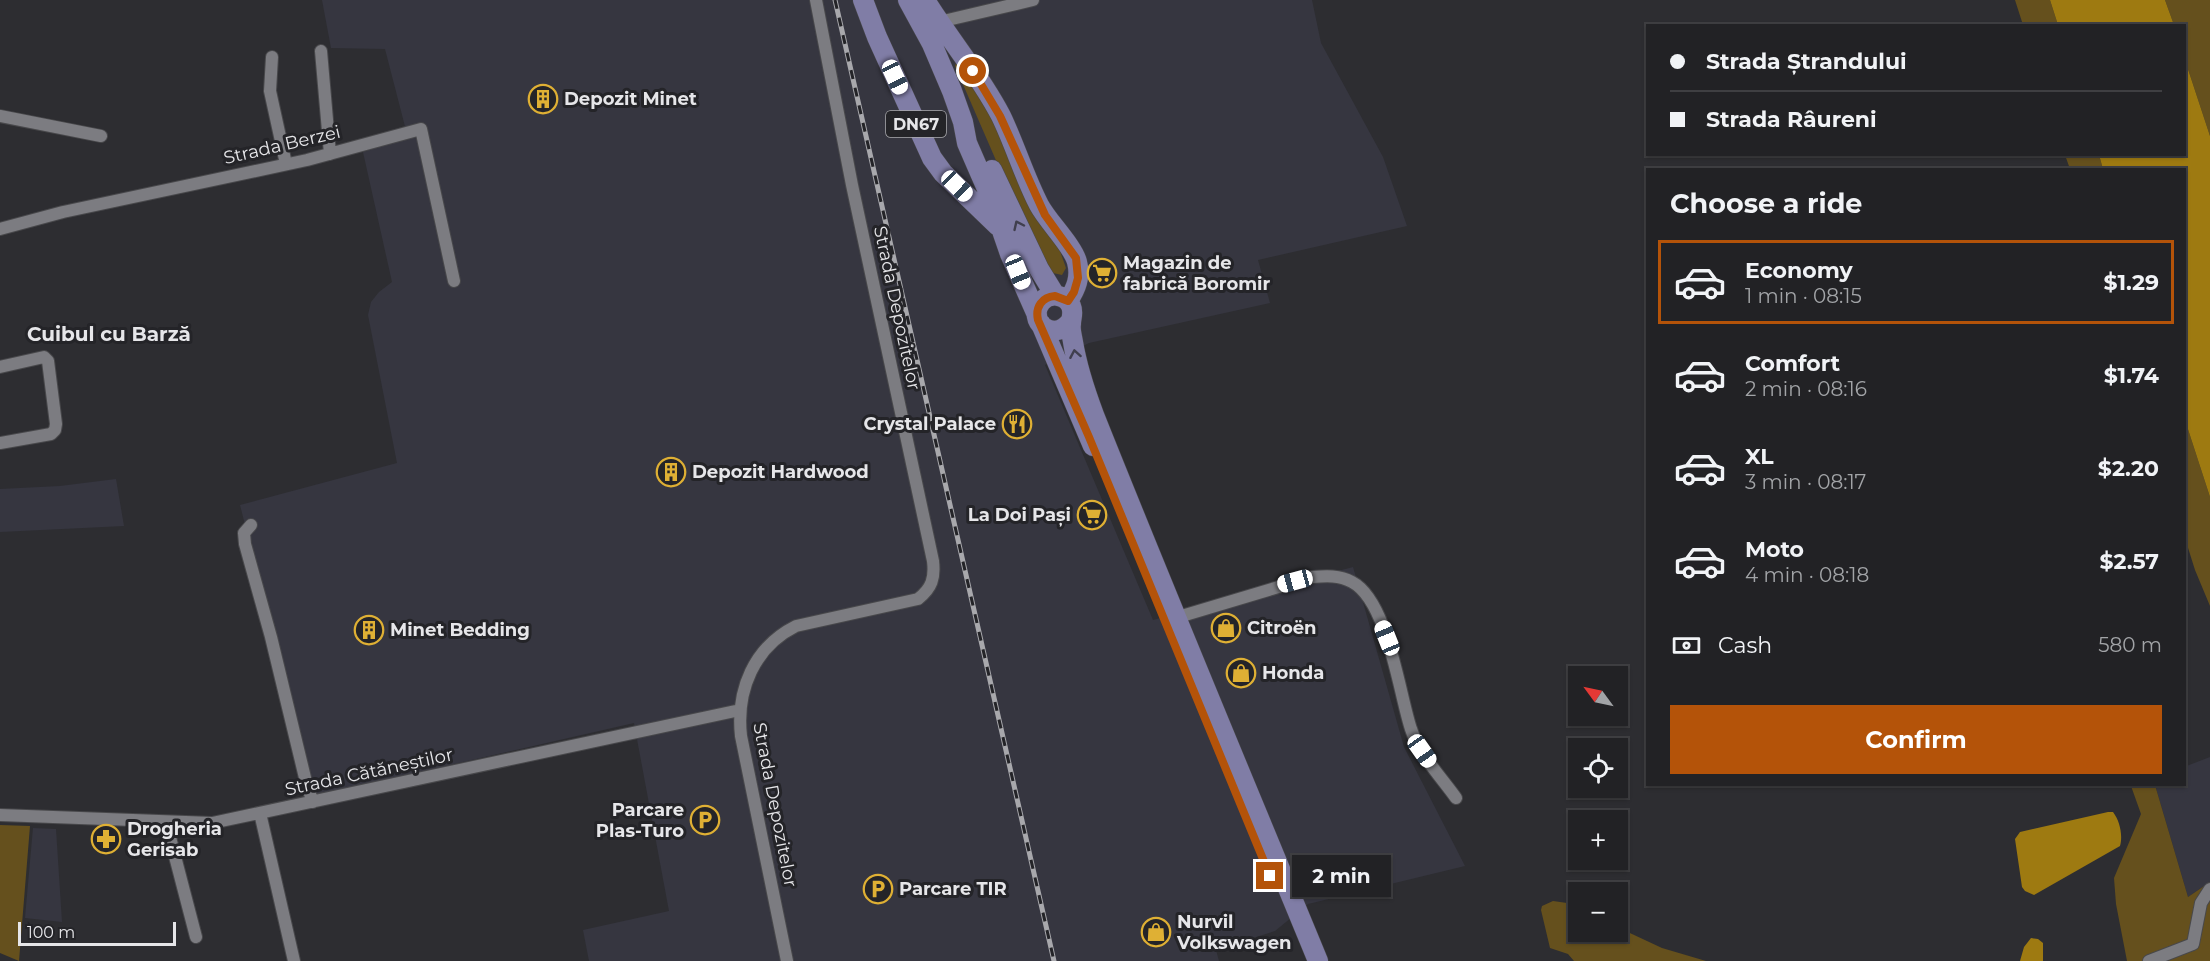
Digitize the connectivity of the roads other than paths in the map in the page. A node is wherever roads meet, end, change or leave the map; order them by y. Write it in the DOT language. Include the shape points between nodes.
graph roads {
  1 [pos="816,0"];
  2 [pos="863,0"];
  3 [pos="908,0"];
  4 [pos="925,0"];
  5 [pos="1033,0"];
  6 [pos="939,22"];
  7 [pos="321,51"];
  8 [pos="272,57"];
  9 [pos="0,116"];
  10 [pos="963,122"];
  11 [pos="101,136"];
  12 [pos="330,154"];
  13 [pos="286,164"];
  14 [pos="1000,228"];
  15 [pos="0,229"];
  16 [pos="454,281"];
  17 [pos="1062,298"];
  18 [pos="1039,320"];
  19 [pos="1070,322"];
  20 [pos="0,367"];
  21 [pos="0,443"];
  22 [pos="250,525"];
  23 [pos="1175,618"];
  24 [pos="740,710"];
  25 [pos="1456,798"];
  26 [pos="313,802"];
  27 [pos="260,813"];
  28 [pos="0,815"];
  29 [pos="166,822"];
  30 [pos="2210,889"];
  31 [pos="196,937"];
  32 [pos="294,961"];
  33 [pos="787,961"];
  34 [pos="1305,961"];
  35 [pos="1318,961"];
  36 [pos="2149,961"];
  1 -- 24 [label="street, Strada Depozitelor" via="934,575 931,585 918,599 796,626 780,634 753,668"];
  2 -- 14 [label="main road, DN67" via="932,158"];
  3 -- 10 [label="main road" via="940,62"];
  4 -- 6 [label="main road"];
  5 -- 6 [label="street"];
  6 -- 17 [label="main road" via="995,106 1038,202 1076,258 1078,278 1074,292"];
  7 -- 12 [label="street"];
  8 -- 13 [label="street" via="270,91"];
  9 -- 11 [label="street"];
  10 -- 14 [label="main road"];
  17 -- 10 [label="main road, one-way" via="1039,269 977,139"];
  12 -- 13 [label="street, Strada Berzei"];
  12 -- 16 [label="street, Strada Berzei" via="421,129"];
  13 -- 15 [label="street, Strada Berzei"];
  14 -- 18 [label="main road, DN67"];
  17 -- 18 [label="main road" via="1049,296 1040,304"];
  17 -- 19 [label="main road" via="1073,311"];
  18 -- 19 [label="main road" via="1045,328 1056,331"];
  18 -- 34 [label="main road"];
  23 -- 19 [label="main road, one-way" via="1086,394"];
  20 -- 21 [label="street" via="44,357 48,361 56,424 51,434"];
  22 -- 26 [label="street" via="244,533 244,544"];
  23 -- 25 [label="street" via="1312,577 1334,576 1356,584 1371,602 1387,638 1417,742"];
  23 -- 35 [label="main road"];
  24 -- 26 [label="street, Strada Cătăneștilor"];
  24 -- 33 [label="street, Strada Depozitelor" via="744,754"];
  26 -- 27 [label="street, Strada Cătăneștilor"];
  27 -- 29 [label="street, Strada Cătăneștilor" via="212,823"];
  27 -- 32 [label="street"];
  28 -- 29 [label="street, Strada Cătăneștilor"];
  29 -- 31 [label="street"];
  30 -- 36 [label="street" via="2201,903 2193,944"];
}
